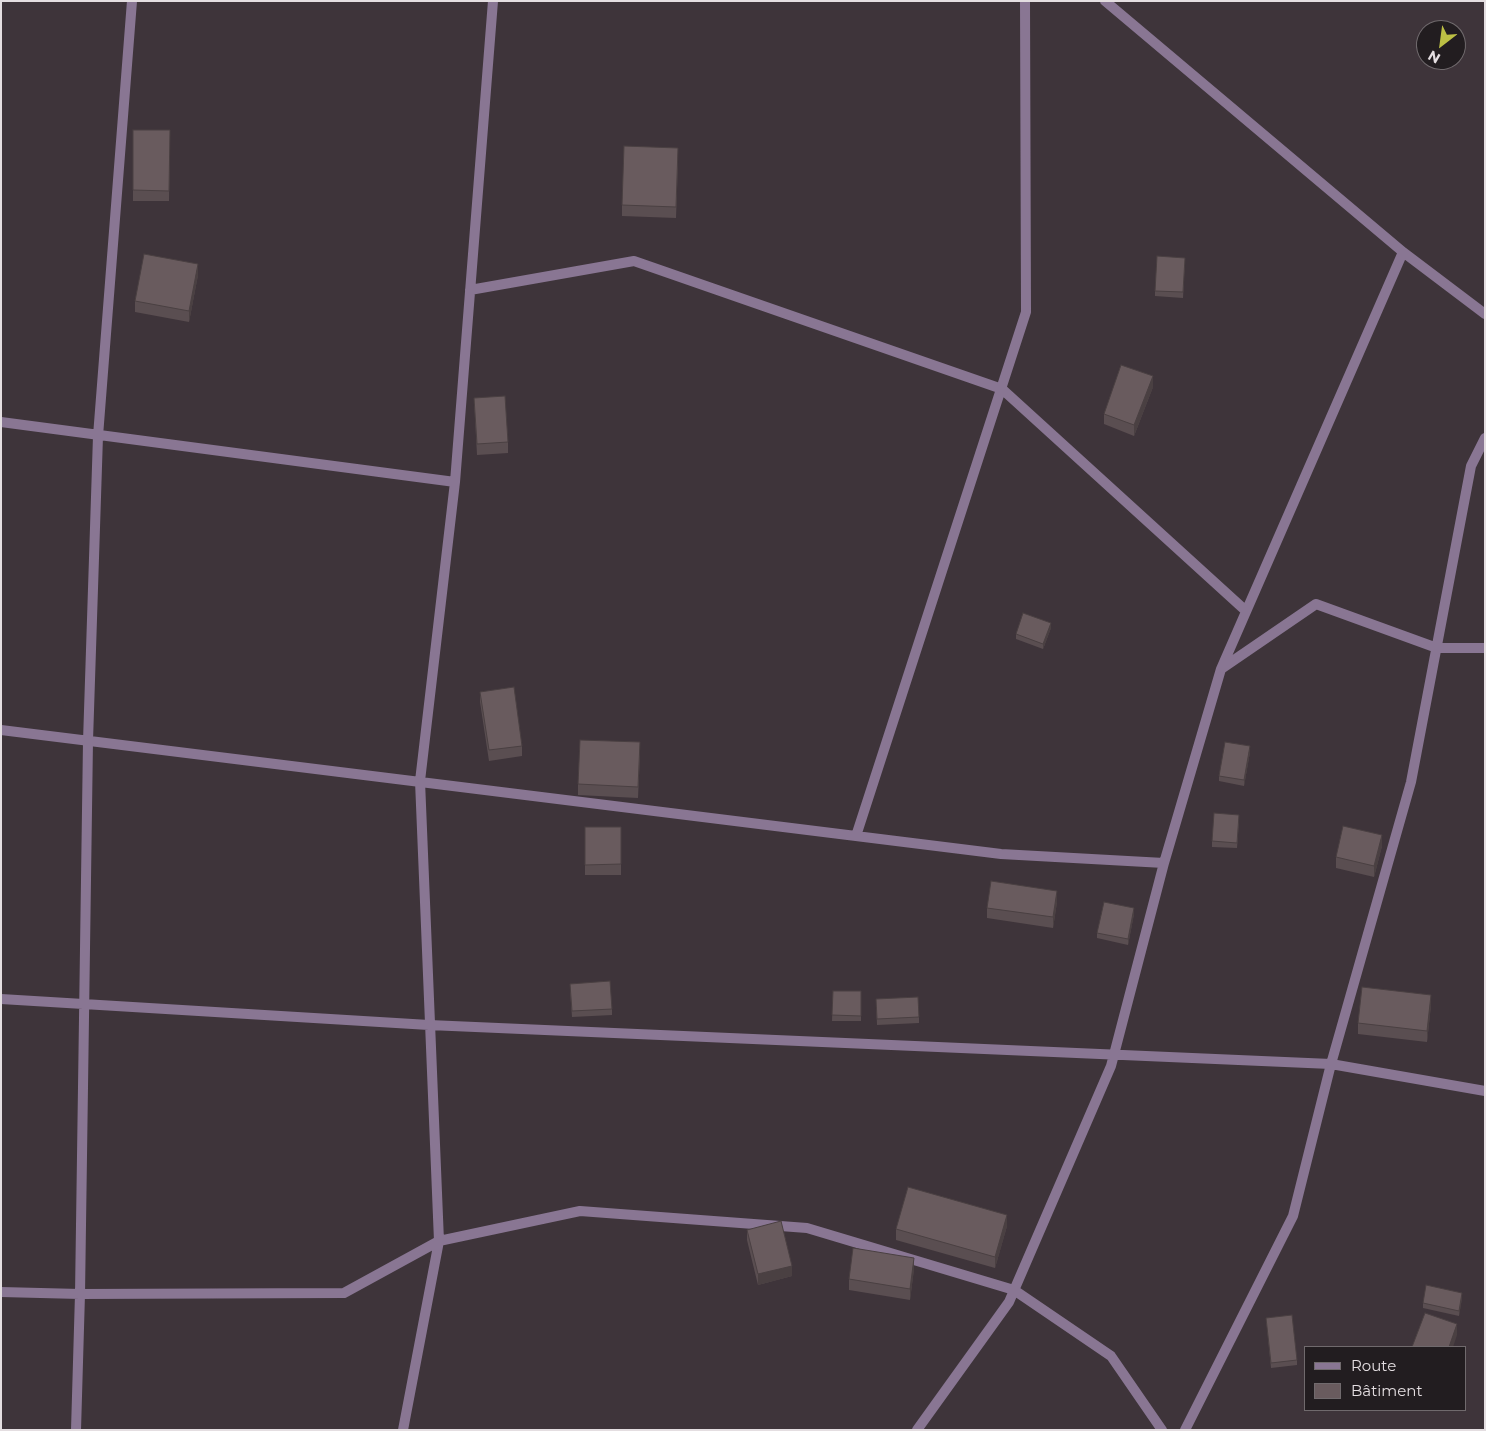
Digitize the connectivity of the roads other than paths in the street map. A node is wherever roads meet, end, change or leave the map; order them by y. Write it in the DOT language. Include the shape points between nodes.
graph roads {
  1 [pos="132,1"];
  2 [pos="492,1"];
  3 [pos="1025,1"];
  4 [pos="1105,1"];
  5 [pos="1404,252"];
  6 [pos="470,290"];
  7 [pos="1485,314"];
  8 [pos="1002,389"];
  9 [pos="1,422"];
  10 [pos="98,436"];
  11 [pos="1485,438"];
  12 [pos="455,482"];
  13 [pos="1246,611"];
  14 [pos="1437,648"];
  15 [pos="1485,648"];
  16 [pos="1221,669"];
  17 [pos="1,730"];
  18 [pos="88,741"];
  19 [pos="420,781"];
  20 [pos="856,836"];
  21 [pos="1164,863"];
  22 [pos="1,999"];
  23 [pos="85,1005"];
  24 [pos="429,1026"];
  25 [pos="1115,1055"];
  26 [pos="1331,1064"];
  27 [pos="1485,1091"];
  28 [pos="439,1241"];
  29 [pos="1014,1290"];
  30 [pos="1,1292"];
  31 [pos="80,1294"];
  32 [pos="76,1430"];
  33 [pos="404,1430"];
  34 [pos="917,1430"];
  35 [pos="1162,1430"];
  36 [pos="1185,1430"];
  1 -- 10 [label="street"];
  2 -- 6 [label="street"];
  3 -- 8 [label="street" via="1026,312"];
  4 -- 5 [label="street"];
  5 -- 7 [label="street"];
  5 -- 13 [label="street"];
  6 -- 8 [label="street" via="634,261"];
  6 -- 12 [label="street"];
  8 -- 13 [label="street"];
  8 -- 20 [label="street"];
  9 -- 10 [label="street"];
  10 -- 12 [label="street"];
  10 -- 18 [label="street"];
  11 -- 14 [label="street" via="1471,466"];
  12 -- 19 [label="street"];
  13 -- 16 [label="street"];
  14 -- 15 [label="street"];
  14 -- 16 [label="street" via="1316,604"];
  14 -- 26 [label="street" via="1411,782"];
  16 -- 21 [label="street"];
  17 -- 18 [label="street"];
  18 -- 19 [label="street"];
  18 -- 23 [label="street"];
  19 -- 20 [label="street"];
  19 -- 24 [label="street"];
  20 -- 21 [label="street" via="1000,854"];
  21 -- 25 [label="street"];
  22 -- 23 [label="street"];
  23 -- 24 [label="street"];
  23 -- 31 [label="street"];
  24 -- 25 [label="street"];
  24 -- 28 [label="street"];
  25 -- 26 [label="street"];
  25 -- 29 [label="street"];
  26 -- 27 [label="street"];
  26 -- 36 [label="street" via="1293,1216"];
  28 -- 29 [label="street" via="580,1211 807,1228"];
  28 -- 31 [label="street" via="344,1293"];
  28 -- 33 [label="street"];
  29 -- 34 [label="street" via="1009,1302"];
  29 -- 35 [label="street" via="1110,1356"];
  30 -- 31 [label="street"];
  31 -- 32 [label="street"];
}
